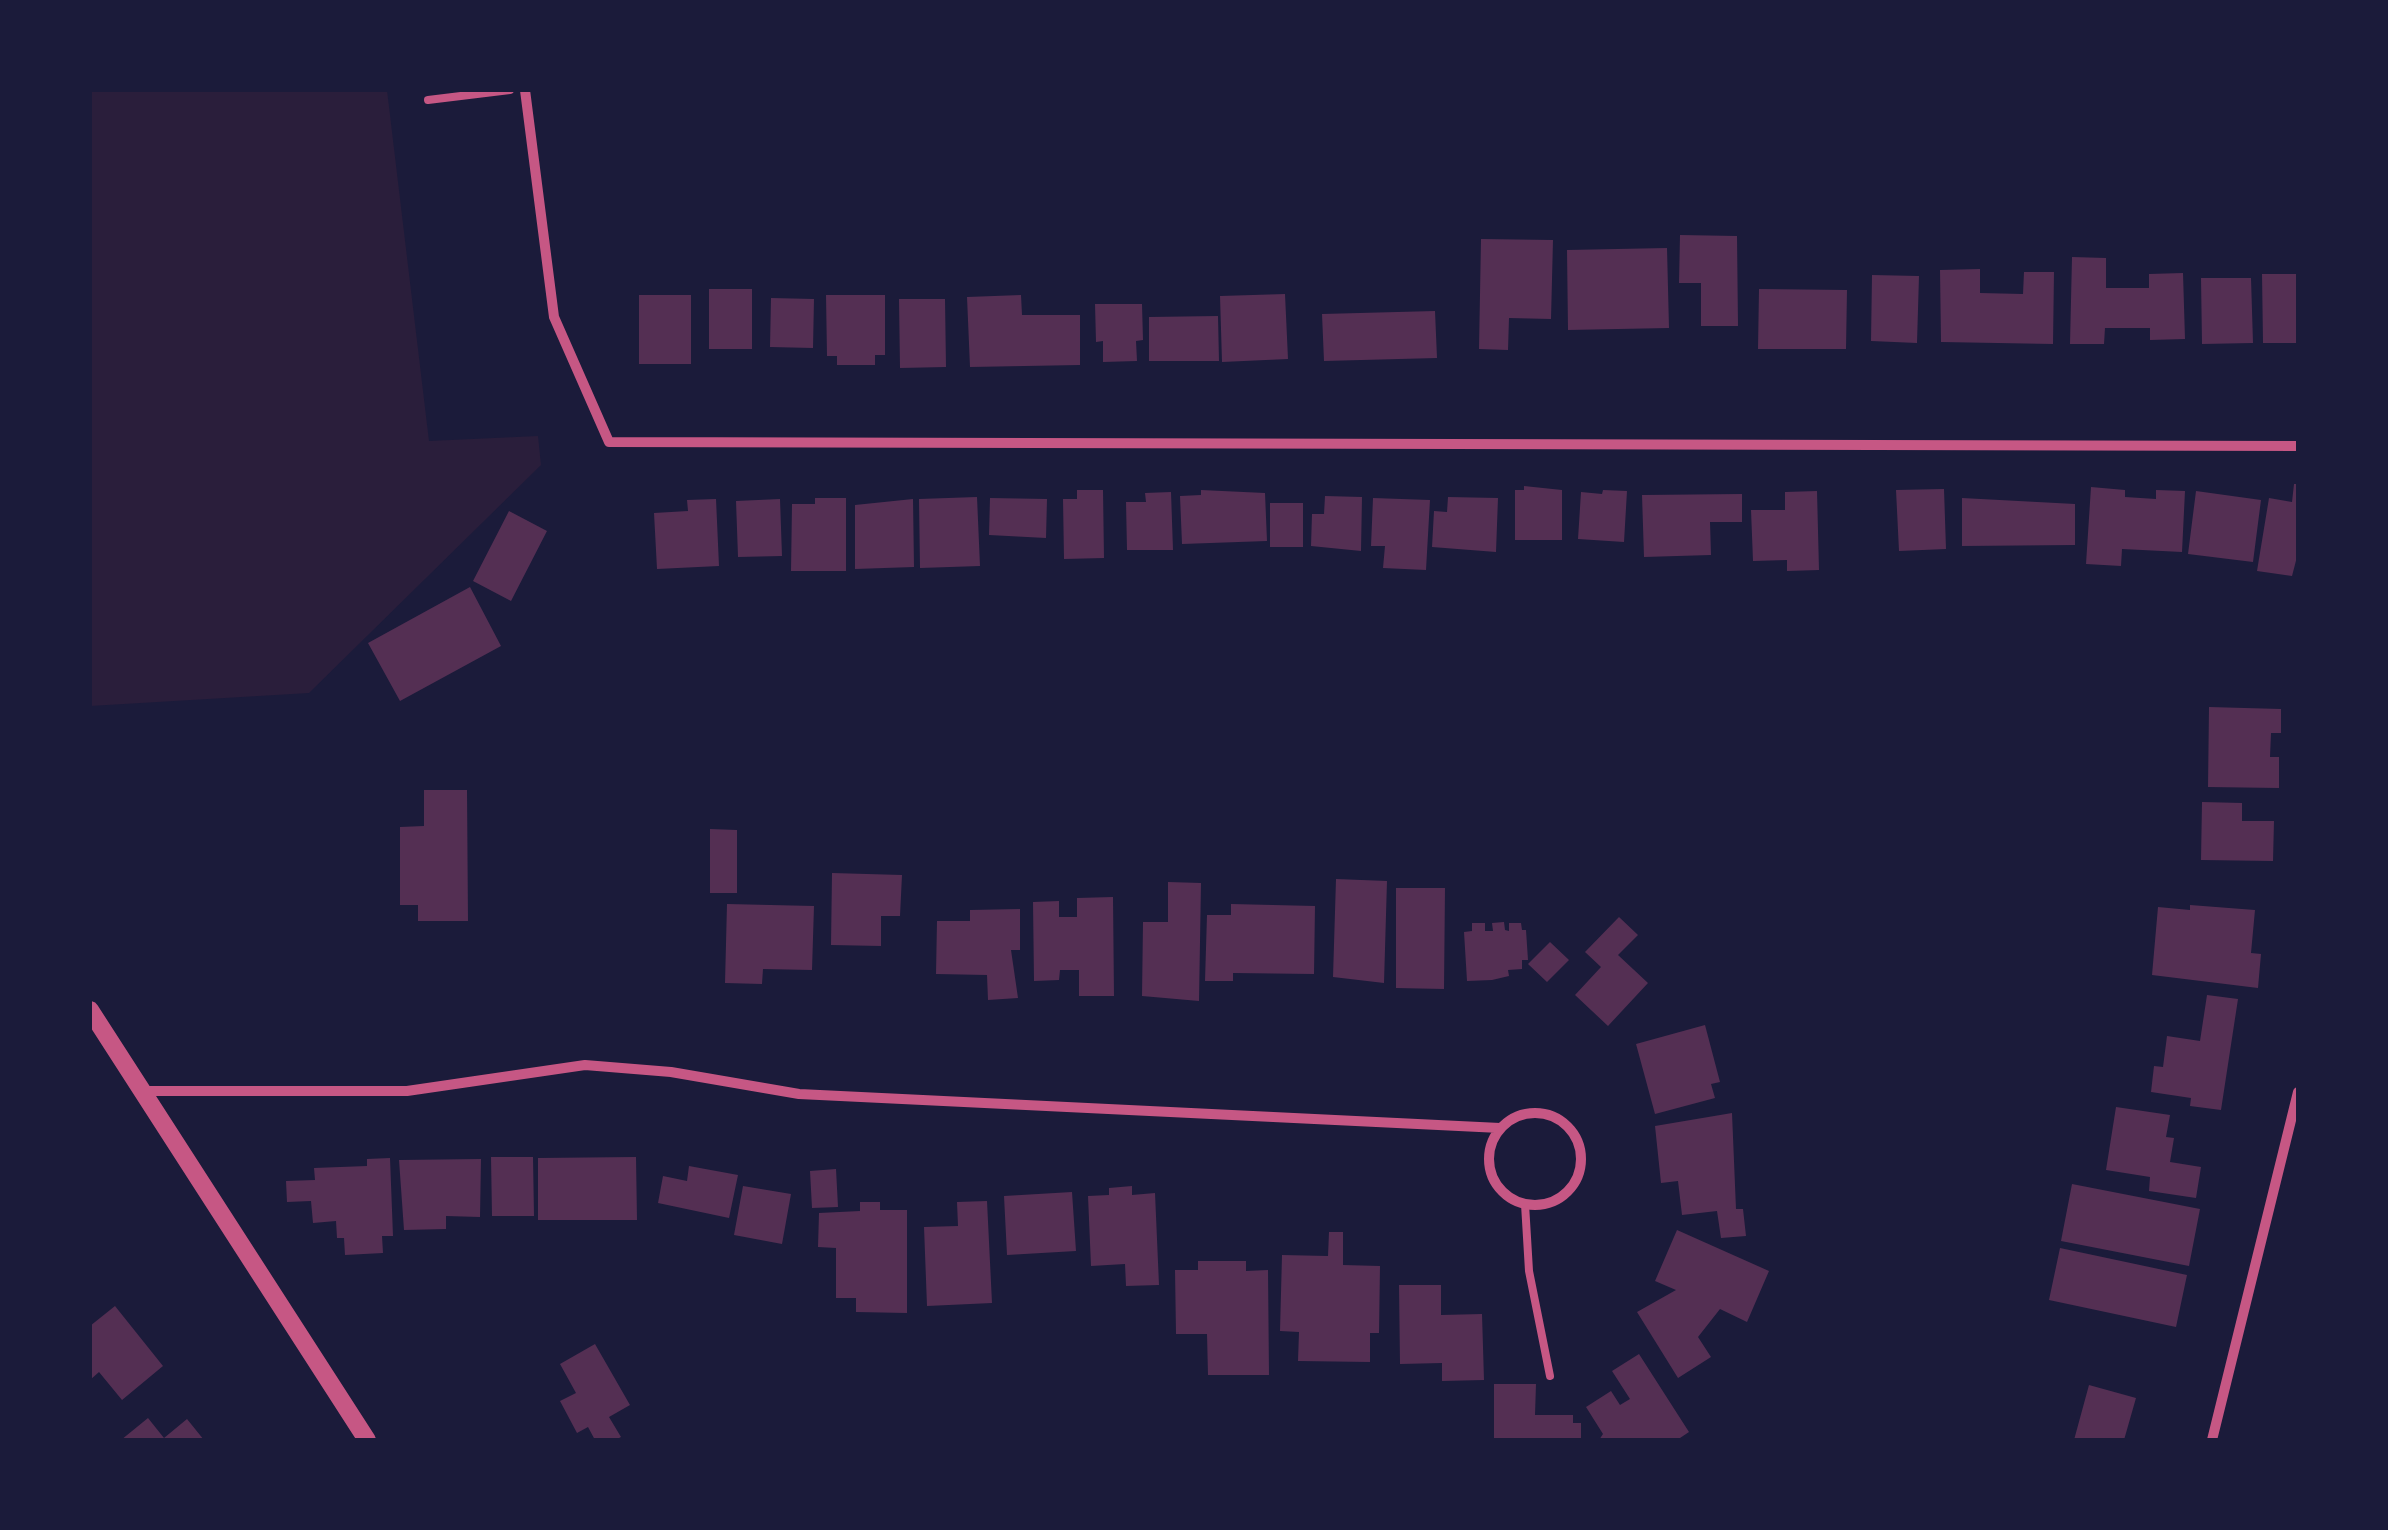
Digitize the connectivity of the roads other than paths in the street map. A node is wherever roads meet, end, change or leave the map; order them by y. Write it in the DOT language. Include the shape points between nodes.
graph roads {
  1 [pos="510,90"];
  2 [pos="525,90"];
  3 [pos="428,100"];
  4 [pos="2298,446"];
  5 [pos="90,1010"];
  6 [pos="141,1091"];
  7 [pos="2298,1092"];
  8 [pos="1500,1128"];
  9 [pos="1525,1204"];
  10 [pos="1550,1376"];
  11 [pos="366,1440"];
  12 [pos="2212,1440"];
  1 -- 3 [label="lane"];
  2 -- 4 [label="street" via="554,317 609,442"];
  5 -- 6 [label="street"];
  6 -- 8 [label="street" via="407,1091 586,1066 671,1072 799,1094"];
  6 -- 11 [label="street"];
  7 -- 12 [label="street"];
  8 -- 9 [label="street" via="1492,1142 1491,1173 1498,1187"];
  8 -- 9 [label="street" via="1512,1118 1541,1113 1568,1126 1581,1152 1567,1192 1554,1201"];
  9 -- 10 [label="lane" via="1529,1271"];
}
